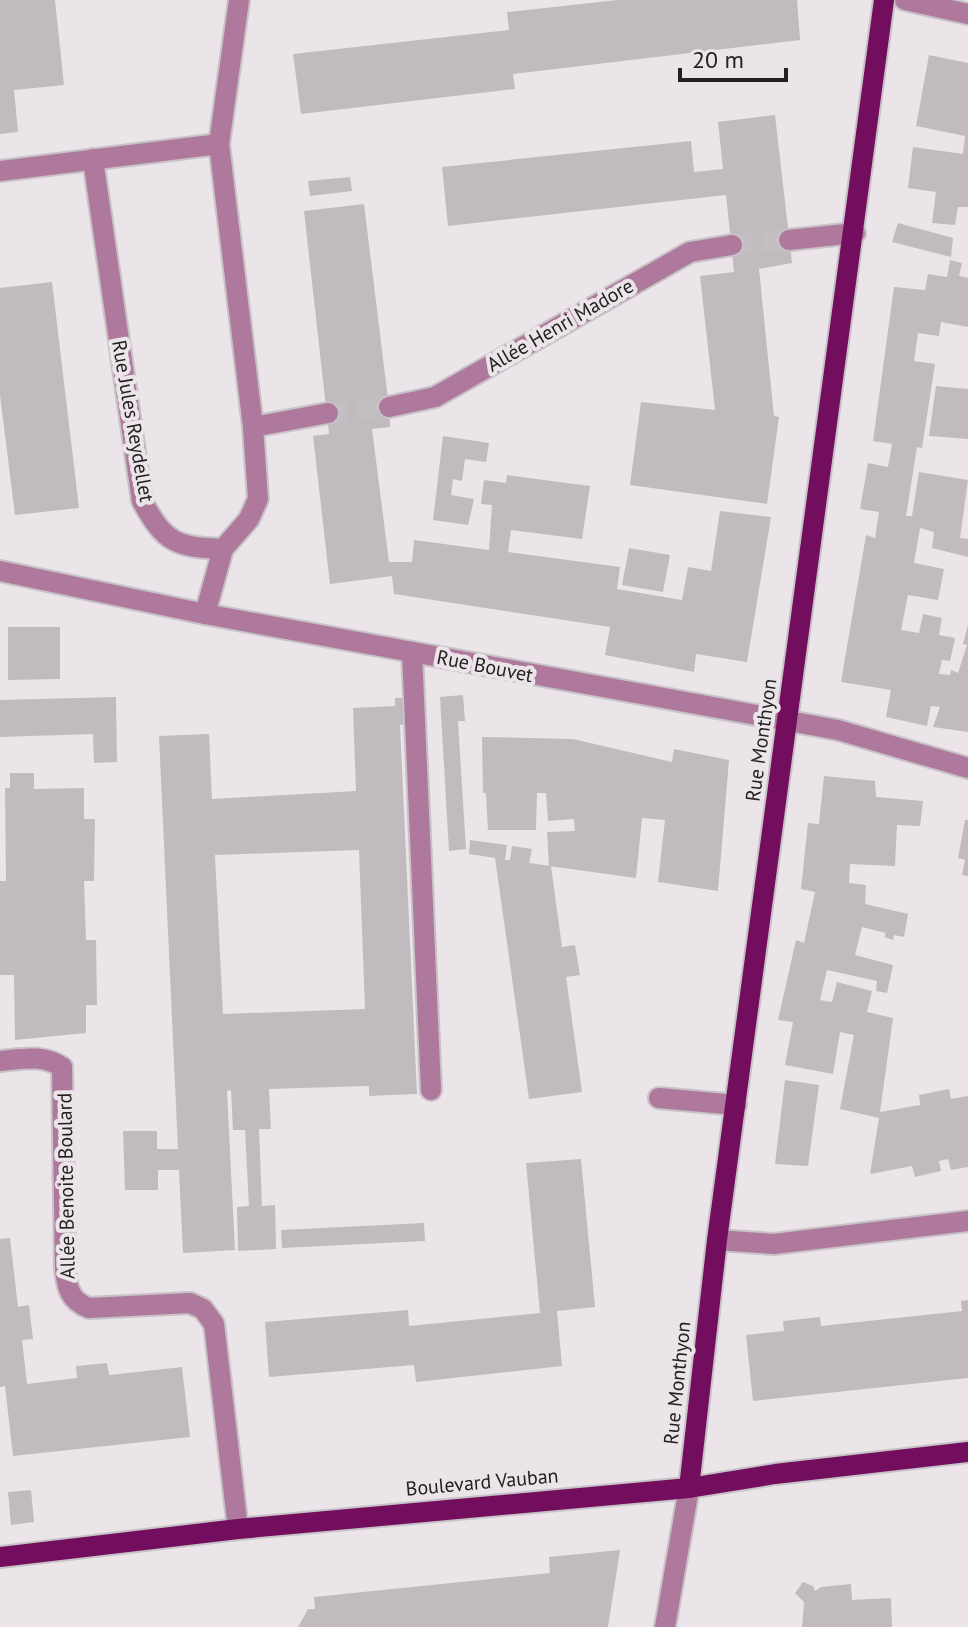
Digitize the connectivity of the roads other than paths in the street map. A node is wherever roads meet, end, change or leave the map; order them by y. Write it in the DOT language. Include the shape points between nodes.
graph roads {
  1 [pos="239,0"];
  2 [pos="884,0"];
  3 [pos="905,0"];
  4 [pos="968,14"];
  5 [pos="219,144"];
  6 [pos="93,159"];
  7 [pos="0,171"];
  8 [pos="855,233"];
  9 [pos="789,240"];
  10 [pos="732,245"];
  11 [pos="389,407"];
  12 [pos="328,413"];
  13 [pos="253,427"];
  14 [pos="223,549"];
  15 [pos="0,571"];
  16 [pos="205,614"];
  17 [pos="412,652"];
  18 [pos="788,722"];
  19 [pos="968,768"];
  20 [pos="0,1061"];
  21 [pos="431,1090"];
  22 [pos="659,1098"];
  23 [pos="736,1105"];
  24 [pos="968,1221"];
  25 [pos="717,1240"];
  26 [pos="968,1452"];
  27 [pos="689,1488"];
  28 [pos="238,1529"];
  29 [pos="0,1557"];
  30 [pos="665,1627"];
  1 -- 5 [label="street"];
  2 -- 8 [label="main road, Rue Monthyon"];
  3 -- 4 [label="street"];
  5 -- 6 [label="street"];
  5 -- 13 [label="street"];
  6 -- 7 [label="street"];
  6 -- 14 [label="street, Rue Jules Reydellet" via="142,501 157,528 185,548"];
  8 -- 9 [label="street"];
  8 -- 18 [label="main road, Rue Monthyon"];
  10 -- 11 [label="street, Allée Henri Madore" via="690,252 435,397"];
  12 -- 13 [label="street"];
  13 -- 14 [label="street" via="258,499 249,519"];
  14 -- 16 [label="street"];
  15 -- 16 [label="street, Rue Bouvet"];
  16 -- 17 [label="street, Rue Bouvet"];
  17 -- 18 [label="street, Rue Bouvet"];
  17 -- 21 [label="street"];
  18 -- 19 [label="street, Rue Bouvet" via="838,730"];
  18 -- 23 [label="main road, Rue Monthyon"];
  20 -- 28 [label="street, Allée Benoite Boulard" via="36,1057 62,1067 65,1269 67,1289 77,1303 89,1308 190,1303 203,1309 214,1324"];
  22 -- 23 [label="street"];
  23 -- 25 [label="main road, Rue Monthyon"];
  24 -- 25 [label="street" via="774,1244"];
  25 -- 27 [label="main road, Rue Monthyon"];
  26 -- 27 [label="main road, Boulevard Vauban"];
  27 -- 28 [label="main road, Boulevard Vauban"];
  27 -- 30 [label="street"];
  28 -- 29 [label="main road, Boulevard Vauban"];
}
